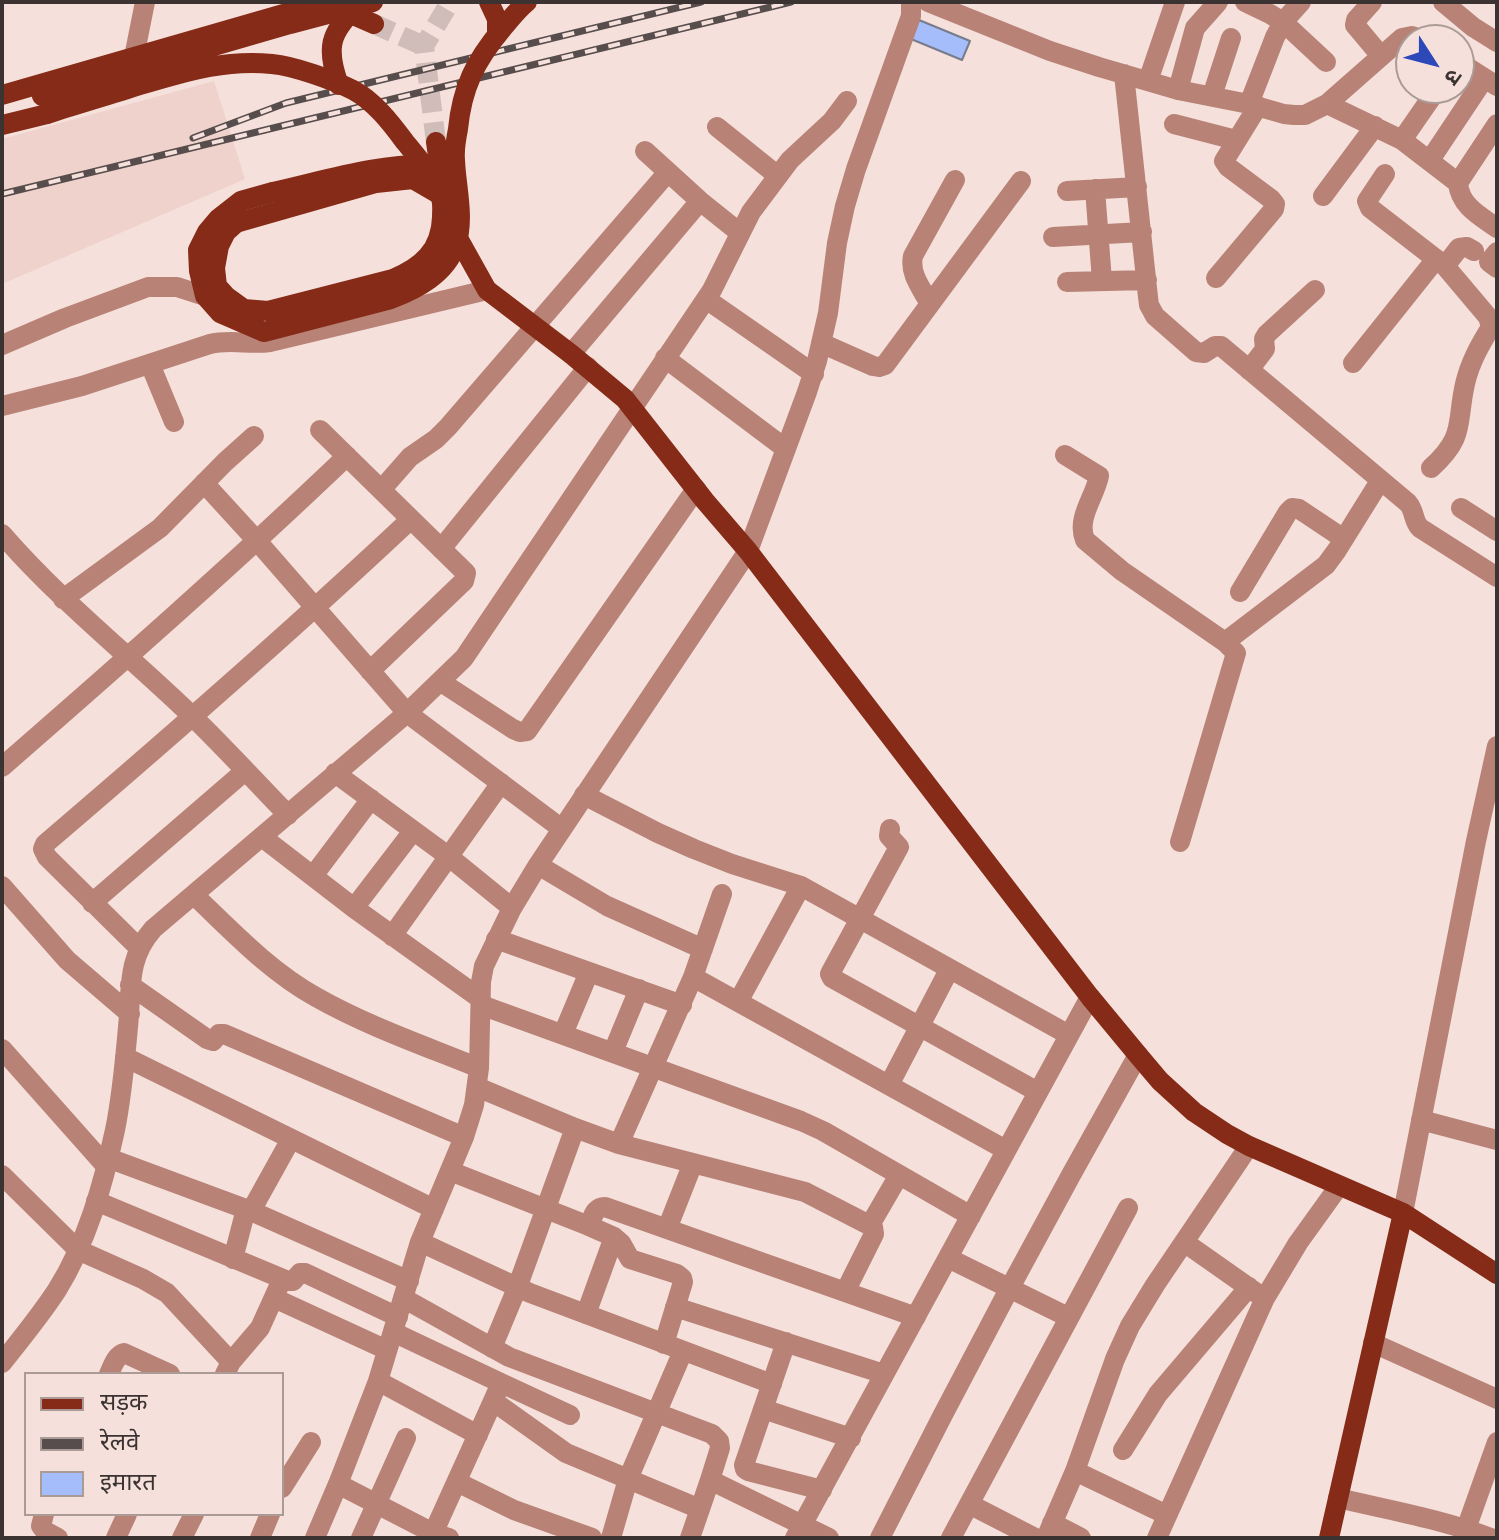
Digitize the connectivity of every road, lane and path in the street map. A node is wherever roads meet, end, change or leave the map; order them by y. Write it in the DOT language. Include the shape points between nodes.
graph roads {
  1 [pos="145,2"];
  2 [pos="322,2"];
  3 [pos="489,2"];
  4 [pos="527,2"];
  5 [pos="911,2"];
  6 [pos="928,2"];
  7 [pos="1175,2"];
  8 [pos="1218,2"];
  9 [pos="1245,2"];
  10 [pos="1301,2"];
  11 [pos="1372,2"];
  12 [pos="1443,2"];
  13 [pos="365,4"];
  14 [pos="1283,22"];
  15 [pos="374,24"];
  16 [pos="497,35"];
  17 [pos="1231,38"];
  18 [pos="1497,42"];
  19 [pos="1395,44"];
  20 [pos="1381,56"];
  21 [pos="134,57"];
  22 [pos="1326,62"];
  23 [pos="1124,74"];
  24 [pos="1148,81"];
  25 [pos="1491,82"];
  26 [pos="339,85"];
  27 [pos="1178,90"];
  28 [pos="2,95"];
  29 [pos="1212,96"];
  30 [pos="847,101"];
  31 [pos="1327,104"];
  32 [pos="1427,104"];
  33 [pos="44,105"];
  34 [pos="1253,105"];
  35 [pos="2,107"];
  36 [pos="1174,124"];
  37 [pos="1497,124"];
  38 [pos="2,125"];
  39 [pos="1375,126"];
  40 [pos="717,127"];
  41 [pos="1236,140"];
  42 [pos="1402,140"];
  43 [pos="436,142"];
  44 [pos="645,151"];
  45 [pos="1430,160"];
  46 [pos="438,165"];
  47 [pos="668,172"];
  48 [pos="1385,174"];
  49 [pos="778,176"];
  50 [pos="955,180"];
  51 [pos="1021,181"];
  52 [pos="1458,183"];
  53 [pos="1137,187"];
  54 [pos="1095,189"];
  55 [pos="1067,191"];
  56 [pos="1323,196"];
  57 [pos="444,197"];
  58 [pos="700,201"];
  59 [pos="1497,228"];
  60 [pos="1142,232"];
  61 [pos="740,233"];
  62 [pos="1098,234"];
  63 [pos="1053,237"];
  64 [pos="1488,258"];
  65 [pos="1440,262"];
  66 [pos="1216,278"];
  67 [pos="1147,280"];
  68 [pos="1102,281"];
  69 [pos="1067,282"];
  70 [pos="487,290"];
  71 [pos="1315,290"];
  72 [pos="205,296"];
  73 [pos="706,299"];
  74 [pos="930,304"];
  75 [pos="536,326"];
  76 [pos="821,343"];
  77 [pos="2,345"];
  78 [pos="571,354"];
  79 [pos="665,358"];
  80 [pos="1353,363"];
  81 [pos="150,364"];
  82 [pos="588,367"];
  83 [pos="1249,370"];
  84 [pos="814,374"];
  85 [pos="2,406"];
  86 [pos="632,406"];
  87 [pos="174,422"];
  88 [pos="320,430"];
  89 [pos="254,436"];
  90 [pos="786,449"];
  91 [pos="1065,455"];
  92 [pos="347,456"];
  93 [pos="1431,468"];
  94 [pos="1380,481"];
  95 [pos="204,483"];
  96 [pos="696,489"];
  97 [pos="381,490"];
  98 [pos="1461,508"];
  99 [pos="411,519"];
  100 [pos="1497,531"];
  101 [pos="2,534"];
  102 [pos="1344,539"];
  103 [pos="258,542"];
  104 [pos="441,549"];
  105 [pos="748,551"];
  106 [pos="1497,577"];
  107 [pos="1240,592"];
  108 [pos="63,599"];
  109 [pos="316,609"];
  110 [pos="1225,642"];
  111 [pos="128,658"];
  112 [pos="370,671"];
  113 [pos="441,682"];
  114 [pos="407,713"];
  115 [pos="193,717"];
  116 [pos="1497,746"];
  117 [pos="2,767"];
  118 [pos="245,771"];
  119 [pos="335,773"];
  120 [pos="501,783"];
  121 [pos="584,795"];
  122 [pos="371,799"];
  123 [pos="1490,811"];
  124 [pos="288,815"];
  125 [pos="562,829"];
  126 [pos="890,829"];
  127 [pos="413,831"];
  128 [pos="262,837"];
  129 [pos="1180,842"];
  130 [pos="448,856"];
  131 [pos="538,865"];
  132 [pos="313,876"];
  133 [pos="2,886"];
  134 [pos="801,886"];
  135 [pos="722,894"];
  136 [pos="194,895"];
  137 [pos="92,903"];
  138 [pos="354,908"];
  139 [pos="512,908"];
  140 [pos="859,918"];
  141 [pos="392,936"];
  142 [pos="496,939"];
  143 [pos="139,948"];
  144 [pos="703,949"];
  145 [pos="949,970"];
  146 [pos="589,972"];
  147 [pos="693,977"];
  148 [pos="130,985"];
  149 [pos="639,989"];
  150 [pos="1090,997"];
  151 [pos="481,1002"];
  152 [pos="738,1002"];
  153 [pos="682,1005"];
  154 [pos="130,1014"];
  155 [pos="919,1027"];
  156 [pos="2,1033"];
  157 [pos="563,1034"];
  158 [pos="1069,1035"];
  159 [pos="2,1039"];
  160 [pos="2,1049"];
  161 [pos="613,1052"];
  162 [pos="1138,1055"];
  163 [pos="125,1057"];
  164 [pos="654,1067"];
  165 [pos="478,1078"];
  166 [pos="889,1085"];
  167 [pos="1038,1092"];
  168 [pos="1421,1120"];
  169 [pos="575,1128"];
  170 [pos="464,1137"];
  171 [pos="291,1139"];
  172 [pos="1497,1140"];
  173 [pos="619,1144"];
  174 [pos="1249,1146"];
  175 [pos="1006,1150"];
  176 [pos="107,1162"];
  177 [pos="693,1163"];
  178 [pos="450,1171"];
  179 [pos="899,1175"];
  180 [pos="1339,1186"];
  181 [pos="5,1187"];
  182 [pos="96,1201"];
  183 [pos="1128,1208"];
  184 [pos="434,1209"];
  185 [pos="545,1209"];
  186 [pos="248,1210"];
  187 [pos="1403,1213"];
  188 [pos="971,1216"];
  189 [pos="870,1225"];
  190 [pos="589,1226"];
  191 [pos="667,1229"];
  192 [pos="614,1237"];
  193 [pos="420,1242"];
  194 [pos="1184,1242"];
  195 [pos="78,1250"];
  196 [pos="948,1258"];
  197 [pos="233,1259"];
  198 [pos="1497,1274"];
  199 [pos="278,1288"];
  200 [pos="517,1288"];
  201 [pos="1009,1289"];
  202 [pos="845,1292"];
  203 [pos="1257,1293"];
  204 [pos="675,1307"];
  205 [pos="586,1314"];
  206 [pos="398,1316"];
  207 [pos="916,1317"];
  208 [pos="1068,1317"];
  209 [pos="786,1342"];
  210 [pos="1373,1343"];
  211 [pos="492,1348"];
  212 [pos="674,1348"];
  213 [pos="2,1363"];
  214 [pos="228,1368"];
  215 [pos="110,1372"];
  216 [pos="166,1372"];
  217 [pos="884,1374"];
  218 [pos="378,1381"];
  219 [pos="772,1384"];
  220 [pos="497,1392"];
  221 [pos="1497,1399"];
  222 [pos="763,1409"];
  223 [pos="656,1414"];
  224 [pos="570,1415"];
  225 [pos="478,1435"];
  226 [pos="406,1438"];
  227 [pos="851,1438"];
  228 [pos="311,1442"];
  229 [pos="1497,1442"];
  230 [pos="1123,1450"];
  231 [pos="1075,1471"];
  232 [pos="628,1479"];
  233 [pos="710,1480"];
  234 [pos="457,1482"];
  235 [pos="338,1484"];
  236 [pos="284,1485"];
  237 [pos="822,1490"];
  238 [pos="1338,1498"];
  239 [pos="377,1503"];
  240 [pos="969,1504"];
  241 [pos="700,1509"];
  242 [pos="1167,1515"];
  243 [pos="44,1516"];
  244 [pos="126,1516"];
  245 [pos="193,1516"];
  246 [pos="269,1516"];
  247 [pos="1466,1529"];
  248 [pos="1049,1531"];
  249 [pos="798,1532"];
  250 [pos="438,1536"];
  251 [pos="58,1538"];
  252 [pos="116,1538"];
  253 [pos="182,1538"];
  254 [pos="260,1538"];
  255 [pos="315,1538"];
  256 [pos="361,1538"];
  257 [pos="592,1538"];
  258 [pos="611,1538"];
  259 [pos="690,1538"];
  260 [pos="829,1538"];
  261 [pos="880,1538"];
  262 [pos="951,1538"];
  263 [pos="1035,1538"];
  264 [pos="1081,1538"];
  265 [pos="1157,1538"];
  266 [pos="1329,1538"];
  267 [pos="1491,1538"];
  1 -- 21 [label="street"];
  2 -- 15 [label="main road"];
  2 -- 21 [label="main road"];
  3 -- 16 [label="main road"];
  4 -- 16 [label="main road, bridge"];
  5 -- 76 [label="street" via="911,16 845,206"];
  6 -- 23 [label="street"];
  7 -- 24 [label="street"];
  8 -- 27 [label="street" via="1195,28"];
  9 -- 14 [label="street"];
  10 -- 14 [label="street"];
  11 -- 20 [label="street" via="1355,25"];
  12 -- 18 [label="street"];
  13 -- 26 [label="main road, bridge" via="341,22 332,42"];
  13 -- 33 [label="main road, bridge"];
  14 -- 22 [label="street"];
  14 -- 34 [label="street"];
  16 -- 72 [label="main road, bridge" via="477,62 460,105 454,156 460,224 444,266 391,299 264,332 220,313"];
  17 -- 29 [label="street"];
  19 -- 20 [label="street"];
  20 -- 31 [label="street"];
  21 -- 28 [label="main road"];
  23 -- 24 [label="street"];
  23 -- 53 [label="street"];
  24 -- 27 [label="street"];
  25 -- 45 [label="street"];
  26 -- 33 [label="main road, bridge" via="276,64 239,62"];
  26 -- 57 [label="main road, bridge" via="379,110 431,175 442,200 438,242 412,271 393,279 268,311 244,309 226,296 217,286 215,268 219,246 236,223 376,183 413,179"];
  27 -- 29 [label="street"];
  29 -- 34 [label="street"];
  30 -- 49 [label="street"];
  31 -- 34 [label="street" via="1305,115"];
  31 -- 39 [label="street"];
  32 -- 42 [label="street"];
  33 -- 35 [label="main road"];
  33 -- 38 [label="main road"];
  34 -- 41 [label="street"];
  36 -- 41 [label="street"];
  37 -- 52 [label="street"];
  39 -- 42 [label="street"];
  39 -- 56 [label="street"];
  40 -- 49 [label="street"];
  41 -- 66 [label="street" via="1225,164 1275,204"];
  42 -- 45 [label="street"];
  43 -- 46 [label="main road"];
  44 -- 47 [label="street"];
  45 -- 52 [label="street"];
  46 -- 57 [label="main road"];
  46 -- 72 [label="main road, bridge" via="379,167 241,201 218,219 198,250"];
  47 -- 58 [label="street"];
  47 -- 75 [label="street"];
  48 -- 65 [label="street" via="1367,201 1370,208"];
  49 -- 61 [label="street"];
  50 -- 74 [label="street" via="911,262"];
  51 -- 74 [label="street"];
  52 -- 59 [label="street" via="1469,208"];
  53 -- 54 [label="street"];
  53 -- 60 [label="street"];
  54 -- 55 [label="street"];
  54 -- 62 [label="street"];
  57 -- 70 [label="main road" via="451,225"];
  58 -- 61 [label="street"];
  58 -- 78 [label="street"];
  60 -- 62 [label="street"];
  60 -- 67 [label="street"];
  61 -- 73 [label="street"];
  62 -- 63 [label="street"];
  62 -- 68 [label="street"];
  64 -- 65 [label="street" via="1467,247"];
  65 -- 80 [label="street"];
  65 -- 93 [label="street" via="1491,327 1465,384 1459,430 1445,456"];
  67 -- 68 [label="street"];
  67 -- 83 [label="street" via="1151,311 1196,352 1218,345"];
  68 -- 69 [label="street"];
  70 -- 75 [label="main road"];
  70 -- 81 [label="street" via="270,342 219,342"];
  71 -- 83 [label="street" via="1267,334 1265,349"];
  72 -- 77 [label="street" via="177,287 148,287"];
  73 -- 79 [label="street"];
  73 -- 84 [label="street"];
  74 -- 76 [label="street" via="885,365 873,366"];
  75 -- 78 [label="main road"];
  75 -- 97 [label="street" via="448,427 410,457"];
  76 -- 84 [label="street"];
  78 -- 82 [label="main road"];
  79 -- 86 [label="street"];
  79 -- 90 [label="street"];
  81 -- 85 [label="street"];
  81 -- 87 [label="street"];
  82 -- 86 [label="main road"];
  82 -- 104 [label="street"];
  83 -- 94 [label="street"];
  84 -- 90 [label="street"];
  86 -- 96 [label="main road"];
  86 -- 113 [label="street" via="464,658"];
  88 -- 92 [label="street"];
  89 -- 95 [label="street"];
  90 -- 105 [label="street"];
  91 -- 110 [label="street" via="1099,476 1082,523 1085,540"];
  92 -- 97 [label="street"];
  92 -- 103 [label="street"];
  94 -- 102 [label="street"];
  94 -- 106 [label="street" via="1413,509 1420,528"];
  95 -- 103 [label="street"];
  95 -- 108 [label="street" via="160,528"];
  96 -- 105 [label="main road"];
  96 -- 113 [label="street" via="527,731 513,729"];
  97 -- 99 [label="street"];
  98 -- 100 [label="street"];
  99 -- 104 [label="street"];
  99 -- 109 [label="street"];
  101 -- 108 [label="street"];
  102 -- 107 [label="street" via="1292,508"];
  102 -- 110 [label="street" via="1326,565"];
  103 -- 109 [label="street"];
  103 -- 111 [label="street"];
  104 -- 112 [label="street" via="466,577"];
  105 -- 121 [label="street"];
  105 -- 150 [label="main road"];
  108 -- 111 [label="street"];
  109 -- 112 [label="street"];
  109 -- 115 [label="street"];
  110 -- 129 [label="street" via="1235,658"];
  111 -- 115 [label="street"];
  111 -- 117 [label="street"];
  112 -- 114 [label="street"];
  113 -- 114 [label="street"];
  114 -- 119 [label="street"];
  114 -- 120 [label="street"];
  115 -- 118 [label="street"];
  115 -- 137 [label="street" via="45,844 47,857"];
  116 -- 123 [label="street"];
  118 -- 124 [label="street"];
  118 -- 137 [label="street"];
  119 -- 122 [label="street"];
  119 -- 124 [label="street"];
  120 -- 125 [label="street"];
  120 -- 130 [label="street"];
  121 -- 125 [label="street"];
  121 -- 134 [label="street" via="694,849"];
  122 -- 127 [label="street"];
  122 -- 132 [label="street"];
  123 -- 168 [label="street"];
  124 -- 128 [label="street"];
  125 -- 131 [label="street"];
  126 -- 140 [label="street" via="889,836 899,847"];
  127 -- 130 [label="street"];
  127 -- 138 [label="street"];
  128 -- 132 [label="street"];
  128 -- 136 [label="street"];
  130 -- 139 [label="street"];
  130 -- 141 [label="street"];
  131 -- 139 [label="street"];
  131 -- 144 [label="street" via="607,906"];
  132 -- 138 [label="street"];
  133 -- 154 [label="street" via="67,960"];
  134 -- 140 [label="street"];
  134 -- 152 [label="street"];
  135 -- 144 [label="street"];
  136 -- 143 [label="street"];
  136 -- 165 [label="street" via="287,979"];
  137 -- 143 [label="street"];
  138 -- 141 [label="street"];
  139 -- 142 [label="street"];
  140 -- 145 [label="street"];
  140 -- 155 [label="street" via="832,978"];
  141 -- 151 [label="street"];
  142 -- 146 [label="street"];
  142 -- 151 [label="street" via="484,966"];
  143 -- 148 [label="street"];
  144 -- 147 [label="street"];
  145 -- 155 [label="street"];
  145 -- 158 [label="street"];
  146 -- 149 [label="street"];
  146 -- 157 [label="street"];
  147 -- 152 [label="street"];
  147 -- 153 [label="street"];
  148 -- 154 [label="street"];
  148 -- 170 [label="street" via="207,1039 224,1034"];
  149 -- 153 [label="street"];
  149 -- 161 [label="street"];
  150 -- 158 [label="street"];
  150 -- 162 [label="main road"];
  151 -- 157 [label="street"];
  151 -- 165 [label="street"];
  152 -- 166 [label="street"];
  153 -- 164 [label="street"];
  154 -- 163 [label="street"];
  155 -- 166 [label="street"];
  155 -- 167 [label="street"];
  156 -- 159 [label="street"];
  157 -- 161 [label="street"];
  158 -- 167 [label="street"];
  160 -- 176 [label="street"];
  161 -- 164 [label="street"];
  162 -- 174 [label="main road" via="1194,1112"];
  162 -- 201 [label="street"];
  163 -- 171 [label="street"];
  163 -- 176 [label="street"];
  164 -- 173 [label="street"];
  164 -- 179 [label="street" via="801,1121"];
  165 -- 169 [label="street"];
  165 -- 170 [label="street"];
  166 -- 175 [label="street"];
  167 -- 175 [label="street"];
  168 -- 172 [label="street"];
  168 -- 187 [label="street"];
  169 -- 173 [label="street"];
  169 -- 185 [label="street"];
  170 -- 178 [label="street"];
  171 -- 184 [label="street"];
  171 -- 186 [label="street"];
  173 -- 177 [label="street"];
  174 -- 180 [label="main road"];
  174 -- 194 [label="street"];
  175 -- 188 [label="street"];
  176 -- 182 [label="street"];
  176 -- 186 [label="street"];
  177 -- 189 [label="street" via="805,1192"];
  177 -- 191 [label="street"];
  178 -- 184 [label="street"];
  178 -- 185 [label="street"];
  179 -- 188 [label="street"];
  179 -- 189 [label="street"];
  180 -- 187 [label="main road"];
  180 -- 203 [label="street"];
  181 -- 195 [label="street"];
  182 -- 195 [label="street"];
  182 -- 197 [label="street"];
  183 -- 208 [label="street"];
  184 -- 193 [label="street"];
  185 -- 190 [label="street"];
  185 -- 200 [label="street"];
  186 -- 197 [label="street"];
  186 -- 206 [label="street"];
  187 -- 198 [label="main road"];
  187 -- 210 [label="main road"];
  188 -- 196 [label="street"];
  189 -- 202 [label="street" via="874,1234"];
  190 -- 191 [label="street" via="601,1207"];
  190 -- 192 [label="street"];
  191 -- 202 [label="street"];
  192 -- 204 [label="street" via="630,1259 682,1278"];
  192 -- 205 [label="street"];
  193 -- 200 [label="street"];
  193 -- 206 [label="street"];
  194 -- 203 [label="street"];
  194 -- 231 [label="street" via="1130,1326"];
  195 -- 213 [label="street" via="46,1306"];
  195 -- 214 [label="street" via="167,1293"];
  196 -- 201 [label="street"];
  196 -- 207 [label="street"];
  197 -- 199 [label="street"];
  199 -- 206 [label="street"];
  199 -- 206 [label="street" via="305,1273"];
  199 -- 214 [label="street" via="260,1328"];
  200 -- 205 [label="street"];
  200 -- 211 [label="street"];
  201 -- 208 [label="street"];
  201 -- 261 [label="street"];
  202 -- 207 [label="street"];
  203 -- 230 [label="street" via="1158,1394"];
  203 -- 242 [label="street"];
  204 -- 209 [label="street"];
  204 -- 212 [label="street"];
  205 -- 212 [label="street"];
  206 -- 211 [label="street"];
  206 -- 218 [label="street"];
  206 -- 220 [label="street"];
  207 -- 217 [label="street"];
  208 -- 240 [label="street"];
  209 -- 217 [label="street"];
  209 -- 219 [label="street"];
  210 -- 221 [label="street"];
  210 -- 238 [label="main road"];
  211 -- 223 [label="street"];
  212 -- 219 [label="street"];
  212 -- 223 [label="street"];
  215 -- 216 [label="street" via="124,1353"];
  217 -- 227 [label="street"];
  218 -- 225 [label="street"];
  218 -- 235 [label="street"];
  219 -- 222 [label="street"];
  220 -- 224 [label="street"];
  220 -- 225 [label="street"];
  220 -- 232 [label="street" via="566,1453"];
  222 -- 227 [label="street"];
  222 -- 237 [label="street" via="745,1469"];
  223 -- 232 [label="street"];
  223 -- 233 [label="street" via="716,1437 720,1448"];
  225 -- 234 [label="street"];
  226 -- 239 [label="street"];
  227 -- 237 [label="street"];
  228 -- 236 [label="street"];
  229 -- 247 [label="street"];
  231 -- 242 [label="street"];
  231 -- 248 [label="street"];
  232 -- 241 [label="street"];
  232 -- 258 [label="street"];
  233 -- 241 [label="street"];
  233 -- 249 [label="street"];
  234 -- 250 [label="street"];
  234 -- 257 [label="street" via="514,1510"];
  235 -- 239 [label="street"];
  235 -- 255 [label="street"];
  237 -- 249 [label="street"];
  238 -- 247 [label="street"];
  238 -- 266 [label="main road"];
  239 -- 250 [label="street"];
  239 -- 256 [label="street"];
  240 -- 262 [label="street"];
  240 -- 263 [label="street"];
  241 -- 259 [label="street"];
  242 -- 265 [label="street"];
  243 -- 251 [label="street" via="41,1526"];
  244 -- 252 [label="street"];
  245 -- 253 [label="street"];
  246 -- 254 [label="street"];
  247 -- 267 [label="street"];
  248 -- 264 [label="street"];
  249 -- 260 [label="street"];
}
